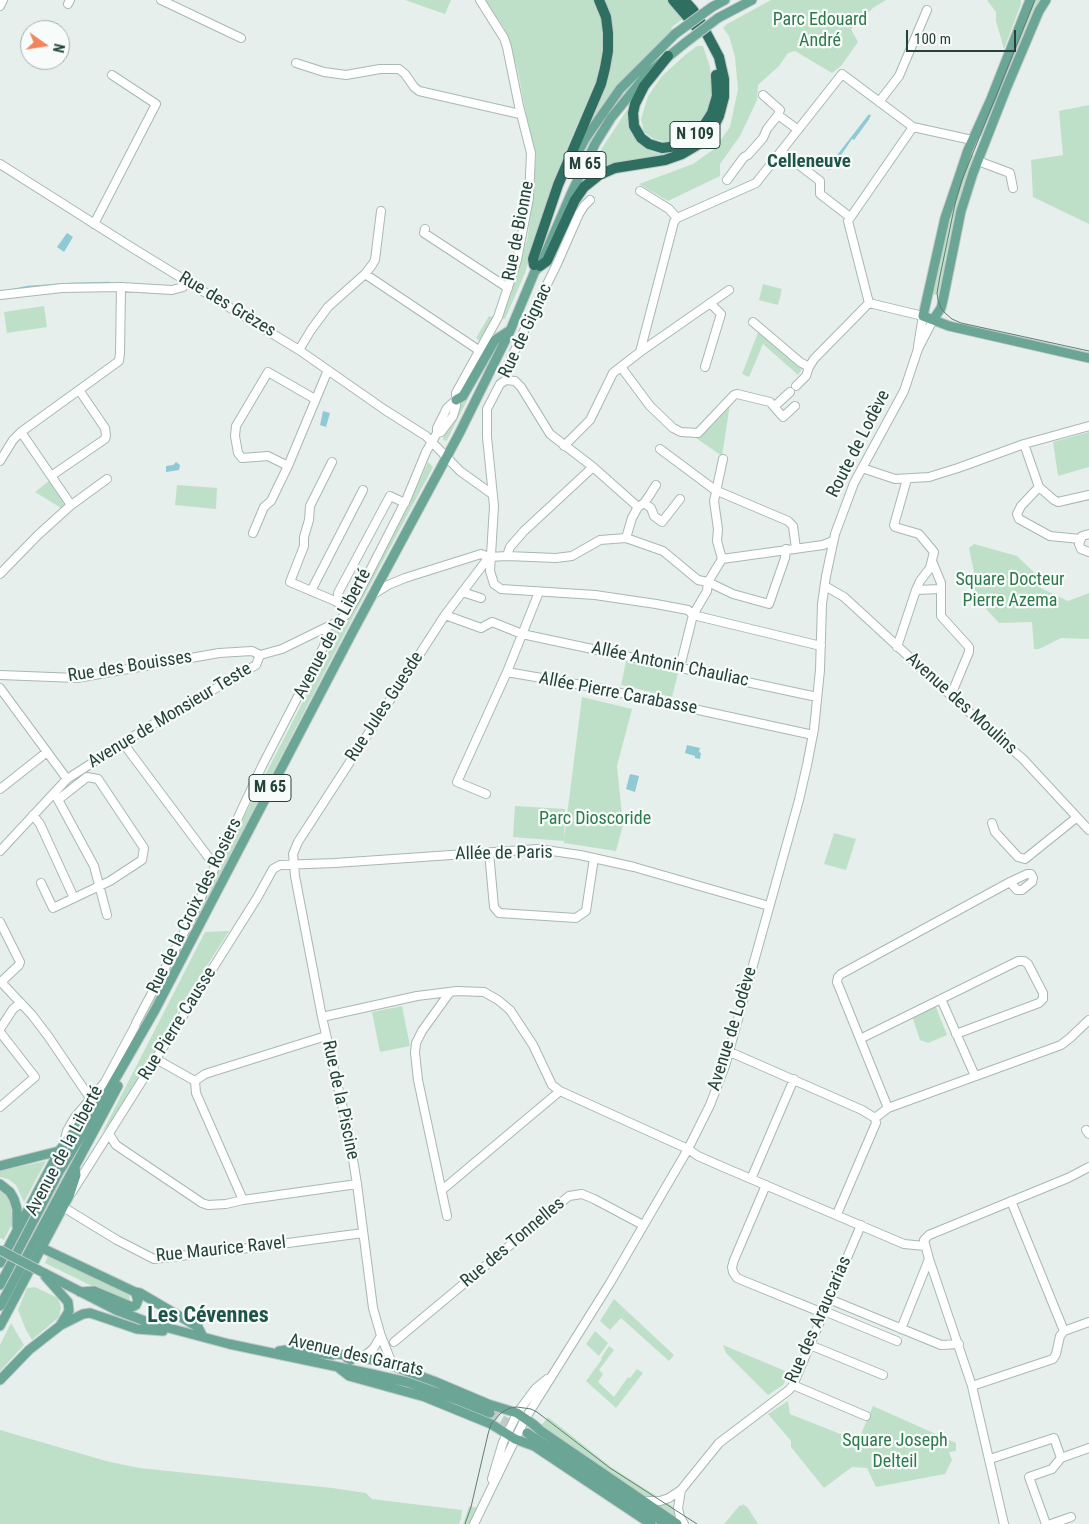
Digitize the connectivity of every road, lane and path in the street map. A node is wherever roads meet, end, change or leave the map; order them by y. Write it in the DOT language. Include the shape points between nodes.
graph roads {
  1 [pos="3,0"];
  2 [pos="161,0"];
  3 [pos="480,0"];
  4 [pos="600,0"];
  5 [pos="673,0"];
  6 [pos="684,0"];
  7 [pos="724,0"];
  8 [pos="752,0"];
  9 [pos="1046,0"];
  10 [pos="1030,1"];
  11 [pos="0,6"];
  12 [pos="927,10"];
  13 [pos="241,38"];
  14 [pos="668,56"];
  15 [pos="296,63"];
  16 [pos="112,74"];
  17 [pos="763,95"];
  18 [pos="879,102"];
  19 [pos="520,114"];
  20 [pos="778,115"];
  21 [pos="913,127"];
  22 [pos="797,129"];
  23 [pos="988,136"];
  24 [pos="972,140"];
  25 [pos="781,151"];
  26 [pos="978,160"];
  27 [pos="0,164"];
  28 [pos="727,180"];
  29 [pos="1013,188"];
  30 [pos="640,191"];
  31 [pos="590,200"];
  32 [pos="381,211"];
  33 [pos="850,217"];
  34 [pos="677,218"];
  35 [pos="94,224"];
  36 [pos="425,229"];
  37 [pos="536,268"];
  38 [pos="177,274"];
  39 [pos="365,274"];
  40 [pos="188,282"];
  41 [pos="121,287"];
  42 [pos="164,288"];
  43 [pos="508,288"];
  44 [pos="729,290"];
  45 [pos="0,295"];
  46 [pos="710,303"];
  47 [pos="869,303"];
  48 [pos="923,316"];
  49 [pos="934,320"];
  50 [pos="753,322"];
  51 [pos="510,330"];
  52 [pos="918,349"];
  53 [pos="299,350"];
  54 [pos="480,351"];
  55 [pos="640,352"];
  56 [pos="1089,358"];
  57 [pos="621,367"];
  58 [pos="705,367"];
  59 [pos="809,367"];
  60 [pos="328,370"];
  61 [pos="506,380"];
  62 [pos="80,390"];
  63 [pos="315,399"];
  64 [pos="456,400"];
  65 [pos="775,406"];
  66 [pos="795,406"];
  67 [pos="1089,426"];
  68 [pos="21,432"];
  69 [pos="433,443"];
  70 [pos="1024,444"];
  71 [pos="564,446"];
  72 [pos="660,449"];
  73 [pos="446,458"];
  74 [pos="723,459"];
  75 [pos="0,461"];
  76 [pos="332,462"];
  77 [pos="288,466"];
  78 [pos="593,467"];
  79 [pos="862,468"];
  80 [pos="52,476"];
  81 [pos="907,479"];
  82 [pos="107,480"];
  83 [pos="656,485"];
  84 [pos="1039,487"];
  85 [pos="363,490"];
  86 [pos="715,490"];
  87 [pos="492,494"];
  88 [pos="1089,495"];
  89 [pos="680,499"];
  90 [pos="405,503"];
  91 [pos="71,505"];
  92 [pos="641,505"];
  93 [pos="253,533"];
  94 [pos="1089,534"];
  95 [pos="626,538"];
  96 [pos="1080,539"];
  97 [pos="833,542"];
  98 [pos="786,549"];
  99 [pos="796,549"];
  100 [pos="1089,552"];
  101 [pos="507,556"];
  102 [pos="489,557"];
  103 [pos="722,559"];
  104 [pos="932,561"];
  105 [pos="0,574"];
  106 [pos="708,582"];
  107 [pos="824,586"];
  108 [pos="941,588"];
  109 [pos="916,590"];
  110 [pos="312,591"];
  111 [pos="462,592"];
  112 [pos="539,592"];
  113 [pos="372,595"];
  114 [pos="481,598"];
  115 [pos="350,608"];
  116 [pos="445,614"];
  117 [pos="693,614"];
  118 [pos="327,627"];
  119 [pos="522,634"];
  120 [pos="821,646"];
  121 [pos="897,647"];
  122 [pos="260,655"];
  123 [pos="680,667"];
  124 [pos="506,672"];
  125 [pos="0,675"];
  126 [pos="1,691"];
  127 [pos="951,695"];
  128 [pos="817,696"];
  129 [pos="813,735"];
  130 [pos="123,742"];
  131 [pos="47,752"];
  132 [pos="67,779"];
  133 [pos="0,789"];
  134 [pos="486,794"];
  135 [pos="56,796"];
  136 [pos="33,815"];
  137 [pos="1076,818"];
  138 [pos="992,823"];
  139 [pos="1089,830"];
  140 [pos="0,851"];
  141 [pos="488,852"];
  142 [pos="594,858"];
  143 [pos="293,864"];
  144 [pos="215,866"];
  145 [pos="1010,882"];
  146 [pos="41,884"];
  147 [pos="100,885"];
  148 [pos="74,898"];
  149 [pos="769,906"];
  150 [pos="107,915"];
  151 [pos="0,922"];
  152 [pos="1,982"];
  153 [pos="450,992"];
  154 [pos="941,999"];
  155 [pos="21,1003"];
  156 [pos="155,1010"];
  157 [pos="322,1017"];
  158 [pos="1089,1020"];
  159 [pos="0,1030"];
  160 [pos="956,1034"];
  161 [pos="326,1036"];
  162 [pos="860,1039"];
  163 [pos="730,1052"];
  164 [pos="156,1059"];
  165 [pos="976,1076"];
  166 [pos="794,1079"];
  167 [pos="195,1081"];
  168 [pos="110,1090"];
  169 [pos="560,1091"];
  170 [pos="95,1097"];
  171 [pos="0,1107"];
  172 [pos="888,1108"];
  173 [pos="875,1118"];
  174 [pos="109,1134"];
  175 [pos="688,1149"];
  176 [pos="59,1151"];
  177 [pos="75,1165"];
  178 [pos="0,1166"];
  179 [pos="1089,1167"];
  180 [pos="752,1179"];
  181 [pos="0,1184"];
  182 [pos="357,1184"];
  183 [pos="766,1185"];
  184 [pos="442,1190"];
  185 [pos="69,1196"];
  186 [pos="243,1200"];
  187 [pos="1011,1201"];
  188 [pos="63,1207"];
  189 [pos="837,1214"];
  190 [pos="447,1216"];
  191 [pos="643,1225"];
  192 [pos="861,1225"];
  193 [pos="17,1229"];
  194 [pos="362,1233"];
  195 [pos="924,1243"];
  196 [pos="42,1248"];
  197 [pos="0,1250"];
  198 [pos="929,1259"];
  199 [pos="0,1263"];
  200 [pos="44,1273"];
  201 [pos="0,1285"];
  202 [pos="80,1292"];
  203 [pos="135,1292"];
  204 [pos="829,1299"];
  205 [pos="0,1306"];
  206 [pos="824,1312"];
  207 [pos="1089,1322"];
  208 [pos="61,1325"];
  209 [pos="0,1326"];
  210 [pos="901,1329"];
  211 [pos="176,1331"];
  212 [pos="1064,1331"];
  213 [pos="380,1336"];
  214 [pos="203,1337"];
  215 [pos="394,1342"];
  216 [pos="896,1342"];
  217 [pos="958,1344"];
  218 [pos="810,1345"];
  219 [pos="274,1353"];
  220 [pos="363,1357"];
  221 [pos="347,1358"];
  222 [pos="393,1366"];
  223 [pos="338,1367"];
  224 [pos="883,1376"];
  225 [pos="550,1377"];
  226 [pos="0,1380"];
  227 [pos="793,1385"];
  228 [pos="418,1386"];
  229 [pos="972,1386"];
  230 [pos="490,1414"];
  231 [pos="517,1414"];
  232 [pos="866,1416"];
  233 [pos="525,1419"];
  234 [pos="527,1433"];
  235 [pos="506,1434"];
  236 [pos="515,1439"];
  237 [pos="1089,1448"];
  238 [pos="1061,1458"];
  239 [pos="990,1459"];
  240 [pos="681,1490"];
  241 [pos="486,1498"];
  242 [pos="645,1501"];
  243 [pos="1071,1517"];
  244 [pos="474,1524"];
  245 [pos="651,1524"];
  246 [pos="666,1524"];
  247 [pos="677,1524"];
  248 [pos="684,1524"];
  249 [pos="1004,1524"];
  250 [pos="1046,1524"];
  251 [pos="1051,1524"];
  1 -- 11 [label="street"];
  2 -- 13 [label="street"];
  3 -- 19 [label="street, Rue de Bionne" via="504,38"];
  4 -- 37 [label="highway" via="608,33 605,68 558,185 533,258"];
  5 -- 14 [label="highway, N 109" via="696,26 704,41 713,61 717,96 704,127 678,146 662,148 641,138 634,126 633,113 644,86"];
  6 -- 37 [label="highway, N 109" via="711,38 719,57 724,79 720,116 700,144 682,154 615,168 599,175 584,188 572,207 547,261"];
  7 -- 37 [label="main road, Avenue de la Liberté / M 65, bridge" via="675,34 620,89 585,139 562,185"];
  8 -- 14 [label="main road, Avenue de la Liberté / M 65, bridge" via="718,18"];
  9 -- 23 [label="main road, Route de Lodève"];
  10 -- 24 [label="main road"];
  12 -- 18 [label="street" via="900,76"];
  14 -- 37 [label="main road, Avenue de la Liberté / M 65" via="647,74 611,118 595,144"];
  15 -- 19 [label="street" via="346,75 380,69 399,70 419,91"];
  16 -- 35 [label="street" via="156,104"];
  17 -- 20 [label="street" via="780,110"];
  18 -- 21 [label="street"];
  18 -- 22 [label="street" via="842,74"];
  19 -- 43 [label="street, Rue de Bionne" via="531,168 517,260"];
  20 -- 22 [label="street"];
  20 -- 28 [label="street"];
  21 -- 24 [label="street"];
  21 -- 33 [label="street"];
  22 -- 25 [label="street"];
  23 -- 24 [label="main road"];
  23 -- 26 [label="main road, Route de Lodève"];
  24 -- 48 [label="main road" via="945,218"];
  25 -- 33 [label="street" via="820,181 820,194"];
  25 -- 34 [label="street" via="756,183"];
  26 -- 29 [label="street" via="1010,174"];
  26 -- 49 [label="main road, Route de Lodève" via="962,211 941,308"];
  27 -- 35 [label="street, Rue des Grèzes"];
  30 -- 34 [label="street" via="669,209"];
  31 -- 61 [label="street, Rue de Gignac" via="579,214 524,331 507,368"];
  32 -- 39 [label="street" via="375,260"];
  33 -- 47 [label="street" via="848,221"];
  34 -- 55 [label="street"];
  35 -- 38 [label="street, Rue des Grèzes"];
  36 -- 43 [label="street" via="424,233"];
  37 -- 51 [label="main road, Avenue de la Liberté / M 65"];
  38 -- 40 [label="street, Rue des Grèzes"];
  38 -- 42 [label="street" via="174,282"];
  39 -- 53 [label="street" via="328,307"];
  39 -- 54 [label="street"];
  40 -- 42 [label="street" via="172,290"];
  40 -- 53 [label="street, Rue des Grèzes"];
  41 -- 42 [label="street"];
  41 -- 45 [label="street" via="39,289"];
  41 -- 62 [label="street" via="120,359"];
  43 -- 54 [label="street, Rue de Bionne" via="498,317"];
  44 -- 46 [label="street"];
  46 -- 55 [label="street"];
  46 -- 58 [label="street" via="721,314"];
  47 -- 48 [label="street"];
  47 -- 59 [label="street"];
  48 -- 49 [label="main road"];
  48 -- 52 [label="street"];
  49 -- 52 [label="street, Route de Lodève"];
  49 -- 56 [label="main road"];
  50 -- 59 [label="street"];
  51 -- 64 [label="main road, M 65" via="496,340 463,396"];
  51 -- 73 [label="main road, Avenue de la Liberté / M 65"];
  52 -- 79 [label="street, Route de Lodève" via="904,391"];
  53 -- 60 [label="street, Rue des Grèzes"];
  54 -- 64 [label="street, Rue de Bionne" via="456,393"];
  55 -- 57 [label="street"];
  57 -- 65 [label="street" via="650,406 681,432 698,433 734,395 770,402"];
  57 -- 71 [label="street" via="613,374 590,420"];
  59 -- 65 [label="street" via="806,376"];
  60 -- 63 [label="street"];
  60 -- 69 [label="street, Rue des Grèzes"];
  61 -- 71 [label="street" via="515,381 521,387 550,434"];
  61 -- 87 [label="street, Rue de Gignac" via="500,384 488,409 486,429"];
  62 -- 68 [label="street"];
  62 -- 80 [label="street" via="105,428 106,436"];
  63 -- 77 [label="street"];
  63 -- 77 [label="street" via="268,372 236,426 238,453 242,458 268,456"];
  64 -- 69 [label="street, Rue de Bionne" via="447,408"];
  65 -- 66 [label="street" via="783,417"];
  67 -- 70 [label="street"];
  68 -- 75 [label="street"];
  68 -- 80 [label="street"];
  69 -- 73 [label="street, Rue des Grèzes"];
  69 -- 90 [label="street, Avenue de Monsieur Teste" via="426,452"];
  70 -- 81 [label="street" via="929,477"];
  70 -- 84 [label="street"];
  71 -- 78 [label="street"];
  72 -- 86 [label="street"];
  73 -- 87 [label="street, Rue des Grèzes"];
  73 -- 113 [label="main road, Avenue de la Liberté / M 65"];
  74 -- 86 [label="street"];
  76 -- 110 [label="street" via="310,506 304,546 290,582"];
  77 -- 93 [label="street"];
  78 -- 92 [label="street"];
  78 -- 101 [label="street" via="524,531 510,547"];
  79 -- 81 [label="street" via="895,479"];
  79 -- 97 [label="street, Route de Lodève" via="847,498"];
  80 -- 91 [label="street"];
  81 -- 104 [label="street" via="894,525 919,534 933,550"];
  82 -- 91 [label="street"];
  83 -- 92 [label="street"];
  84 -- 88 [label="street" via="1058,502"];
  84 -- 96 [label="street" via="1018,510 1019,519 1050,536"];
  85 -- 110 [label="street"];
  86 -- 99 [label="street" via="788,521 793,526"];
  86 -- 103 [label="street" via="717,541"];
  87 -- 102 [label="street, Rue de Gignac" via="494,506"];
  89 -- 92 [label="street" via="662,522 654,516 651,508"];
  90 -- 115 [label="street, Avenue de Monsieur Teste"];
  90 -- 115 [label="street" via="390,496 338,593 338,598"];
  91 -- 105 [label="street"];
  92 -- 95 [label="street" via="632,518"];
  94 -- 96 [label="street"];
  95 -- 101 [label="street" via="600,540 572,556"];
  95 -- 106 [label="street" via="663,551 698,580"];
  96 -- 100 [label="street" via="1080,547"];
  97 -- 99 [label="street"];
  97 -- 107 [label="street, Route de Lodève"];
  98 -- 99 [label="street"];
  98 -- 103 [label="street"];
  98 -- 106 [label="street" via="769,604 733,594"];
  101 -- 102 [label="street"];
  102 -- 111 [label="street, Rue Jules Guesde"];
  102 -- 112 [label="street" via="490,571 497,587"];
  102 -- 113 [label="street" via="481,554 405,578"];
  103 -- 106 [label="street"];
  104 -- 108 [label="street"];
  104 -- 109 [label="street"];
  106 -- 117 [label="street" via="707,591"];
  107 -- 120 [label="street, Route de Lodève"];
  107 -- 121 [label="street, Avenue des Moulins" via="844,597"];
  108 -- 109 [label="street"];
  108 -- 127 [label="street" via="941,616 969,647"];
  109 -- 121 [label="street"];
  110 -- 115 [label="street"];
  111 -- 114 [label="street"];
  111 -- 116 [label="street, Rue Jules Guesde"];
  112 -- 117 [label="street" via="620,598 688,610"];
  112 -- 119 [label="street"];
  113 -- 156 [label="main road, Avenue de la Liberté / M 65"];
  115 -- 118 [label="street, Avenue de Monsieur Teste"];
  116 -- 119 [label="street, Allée Antonin Chauliac" via="481,628 492,622"];
  116 -- 143 [label="street, Rue Jules Guesde" via="298,842"];
  117 -- 120 [label="street"];
  117 -- 123 [label="street"];
  118 -- 122 [label="street, Avenue de Monsieur Teste" via="282,649"];
  118 -- 144 [label="street, Rue de la Croix des Rosiers" via="324,646"];
  119 -- 123 [label="street, Allée Antonin Chauliac"];
  119 -- 124 [label="street"];
  120 -- 128 [label="street, Route de Lodève"];
  121 -- 127 [label="street, Avenue des Moulins"];
  122 -- 125 [label="street, Rue des Bouisses" via="252,651 219,653 77,678"];
  122 -- 130 [label="street, Avenue de Monsieur Teste" via="256,665"];
  123 -- 128 [label="street, Allée Antonin Chauliac"];
  124 -- 129 [label="street, Allée Pierre Carabasse" via="602,689"];
  124 -- 134 [label="street" via="457,782"];
  126 -- 131 [label="street"];
  127 -- 137 [label="street, Avenue des Moulins" via="1023,759"];
  128 -- 129 [label="street, Route de Lodève"];
  129 -- 149 [label="street, Avenue de Lodève" via="799,800"];
  130 -- 132 [label="street, Avenue de Monsieur Teste"];
  130 -- 144 [label="street"];
  131 -- 132 [label="street"];
  131 -- 133 [label="street"];
  132 -- 135 [label="street, Avenue de Monsieur Teste"];
  135 -- 136 [label="street, Avenue de Monsieur Teste"];
  135 -- 147 [label="street" via="94,866"];
  135 -- 147 [label="street" via="87,777 98,779 144,848 142,860"];
  136 -- 140 [label="street, Avenue de Monsieur Teste"];
  136 -- 148 [label="street"];
  137 -- 138 [label="street" via="1025,859 1006,844"];
  137 -- 139 [label="street, Avenue des Moulins"];
  141 -- 142 [label="street, Allée de Paris" via="538,849"];
  141 -- 142 [label="street" via="494,907 499,913 576,918 586,911"];
  141 -- 143 [label="street, Allée de Paris"];
  142 -- 149 [label="street, Allée de Paris"];
  143 -- 157 [label="street, Rue de la Piscine"];
  143 -- 164 [label="street, Rue Pierre Causse" via="273,869"];
  144 -- 170 [label="street, Rue de la Croix des Rosiers" via="136,1024"];
  145 -- 162 [label="street" via="841,974 837,982"];
  146 -- 148 [label="street" via="53,908"];
  147 -- 148 [label="street"];
  147 -- 150 [label="street"];
  149 -- 163 [label="street, Avenue de Lodève"];
  151 -- 152 [label="street" via="20,962"];
  152 -- 155 [label="street"];
  153 -- 157 [label="street"];
  153 -- 169 [label="street" via="484,992 505,1005 533,1045 552,1085"];
  153 -- 184 [label="street" via="422,1031 415,1053"];
  154 -- 160 [label="street"];
  154 -- 160 [label="street" via="1018,961 1028,964 1043,993 1039,1003"];
  154 -- 162 [label="street"];
  155 -- 159 [label="street" via="13,1009"];
  155 -- 170 [label="street"];
  156 -- 168 [label="main road, Avenue de la Liberté / M 65"];
  156 -- 177 [label="main road, Avenue de la Liberté"];
  157 -- 161 [label="street, Rue de la Piscine"];
  158 -- 165 [label="street" via="1061,1044"];
  159 -- 171 [label="street" via="35,1077"];
  160 -- 165 [label="street"];
  161 -- 167 [label="street" via="205,1074"];
  161 -- 182 [label="street, Rue de la Piscine"];
  162 -- 172 [label="street"];
  163 -- 166 [label="street"];
  163 -- 175 [label="street, Avenue de Lodève"];
  164 -- 167 [label="street"];
  164 -- 174 [label="street, Rue Pierre Causse"];
  165 -- 172 [label="street"];
  166 -- 173 [label="street"];
  166 -- 180 [label="street"];
  167 -- 186 [label="street" via="196,1093"];
  168 -- 170 [label="main road, Avenue de la Liberté / M 65"];
  168 -- 201 [label="main road, Avenue de la Liberté" via="59,1172"];
  169 -- 175 [label="street"];
  169 -- 184 [label="street"];
  170 -- 176 [label="main road, Avenue de la Liberté / M 65"];
  172 -- 173 [label="street"];
  173 -- 189 [label="street" via="876,1123"];
  174 -- 185 [label="street, Rue Pierre Causse"];
  174 -- 186 [label="street" via="116,1144 202,1203 215,1206"];
  175 -- 180 [label="street"];
  175 -- 191 [label="street, Avenue de Lodève"];
  176 -- 178 [label="main road"];
  176 -- 193 [label="main road, Avenue de la Liberté"];
  177 -- 185 [label="main road" via="76,1175"];
  177 -- 205 [label="main road, Avenue de la Liberté"];
  179 -- 187 [label="street"];
  180 -- 183 [label="street"];
  181 -- 193 [label="main road" via="14,1199"];
  182 -- 186 [label="street"];
  182 -- 194 [label="street, Rue de la Piscine"];
  183 -- 189 [label="street"];
  183 -- 206 [label="street" via="734,1260 732,1267 737,1278"];
  184 -- 190 [label="street"];
  185 -- 188 [label="main road"];
  187 -- 195 [label="street" via="929,1235"];
  187 -- 212 [label="street"];
  188 -- 194 [label="street, Rue Maurice Ravel" via="154,1259"];
  188 -- 196 [label="main road"];
  189 -- 192 [label="street"];
  191 -- 215 [label="street, Rue des Tonnelles" via="582,1194 569,1196"];
  191 -- 225 [label="street, Avenue de Lodève"];
  192 -- 195 [label="street" via="904,1244"];
  192 -- 204 [label="street, Rue des Araucarias"];
  193 -- 199 [label="main road, Avenue de la Liberté"];
  194 -- 213 [label="street, Rue de la Piscine" via="371,1300"];
  195 -- 198 [label="street"];
  196 -- 203 [label="main road"];
  196 -- 209 [label="main road"];
  197 -- 200 [label="main road, Avenue des Garrats, bridge"];
  198 -- 210 [label="street"];
  198 -- 217 [label="street"];
  200 -- 202 [label="main road, Avenue des Garrats"];
  200 -- 208 [label="main road" via="68,1302 68,1316"];
  202 -- 203 [label="main road" via="94,1291 132,1307 138,1300"];
  202 -- 211 [label="main road, Avenue des Garrats" via="130,1317"];
  203 -- 214 [label="main road" via="198,1327"];
  204 -- 206 [label="street, Rue des Araucarias"];
  204 -- 210 [label="street"];
  206 -- 216 [label="street"];
  206 -- 218 [label="street, Rue des Araucarias"];
  207 -- 212 [label="street"];
  208 -- 211 [label="main road" via="86,1313 137,1329"];
  208 -- 226 [label="main road"];
  210 -- 217 [label="street" via="942,1345"];
  211 -- 214 [label="main road, Avenue des Garrats"];
  212 -- 229 [label="street" via="1053,1359"];
  213 -- 220 [label="street" via="373,1349"];
  213 -- 222 [label="street, Rue de la Piscine"];
  214 -- 219 [label="main road, Avenue des Garrats"];
  217 -- 229 [label="street"];
  218 -- 224 [label="street"];
  218 -- 227 [label="street, Rue des Araucarias"];
  219 -- 221 [label="main road" via="286,1350 337,1354"];
  219 -- 223 [label="main road, Avenue des Garrats"];
  220 -- 221 [label="main road"];
  220 -- 222 [label="main road"];
  221 -- 228 [label="main road" via="401,1374"];
  222 -- 231 [label="main road"];
  223 -- 228 [label="main road, Avenue des Garrats"];
  223 -- 235 [label="main road" via="349,1376 425,1397 491,1424"];
  225 -- 231 [label="street, Avenue de Lodève" via="536,1388"];
  225 -- 233 [label="street, Avenue de Lodève"];
  227 -- 232 [label="street"];
  227 -- 240 [label="street, Rue des Araucarias" via="719,1443"];
  228 -- 230 [label="main road, Avenue des Garrats"];
  229 -- 239 [label="street"];
  231 -- 233 [label="main road"];
  231 -- 235 [label="street, Avenue de Lodève"];
  233 -- 236 [label="street, Avenue de Lodève"];
  233 -- 242 [label="main road"];
  234 -- 246 [label="main road"];
  235 -- 236 [label="main road"];
  235 -- 241 [label="street, Avenue de Lodève"];
  236 -- 241 [label="street, Avenue de Lodève"];
  236 -- 245 [label="main road" via="534,1446"];
  237 -- 238 [label="street"];
  238 -- 239 [label="street" via="1054,1438"];
  238 -- 250 [label="street" via="1052,1469 1029,1477"];
  239 -- 249 [label="street"];
  240 -- 242 [label="street, Rue des Araucarias" via="669,1498"];
  240 -- 248 [label="street" via="678,1508"];
  241 -- 244 [label="street, Avenue de Lodève"];
  242 -- 247 [label="main road"];
  243 -- 251 [label="street"];
}
